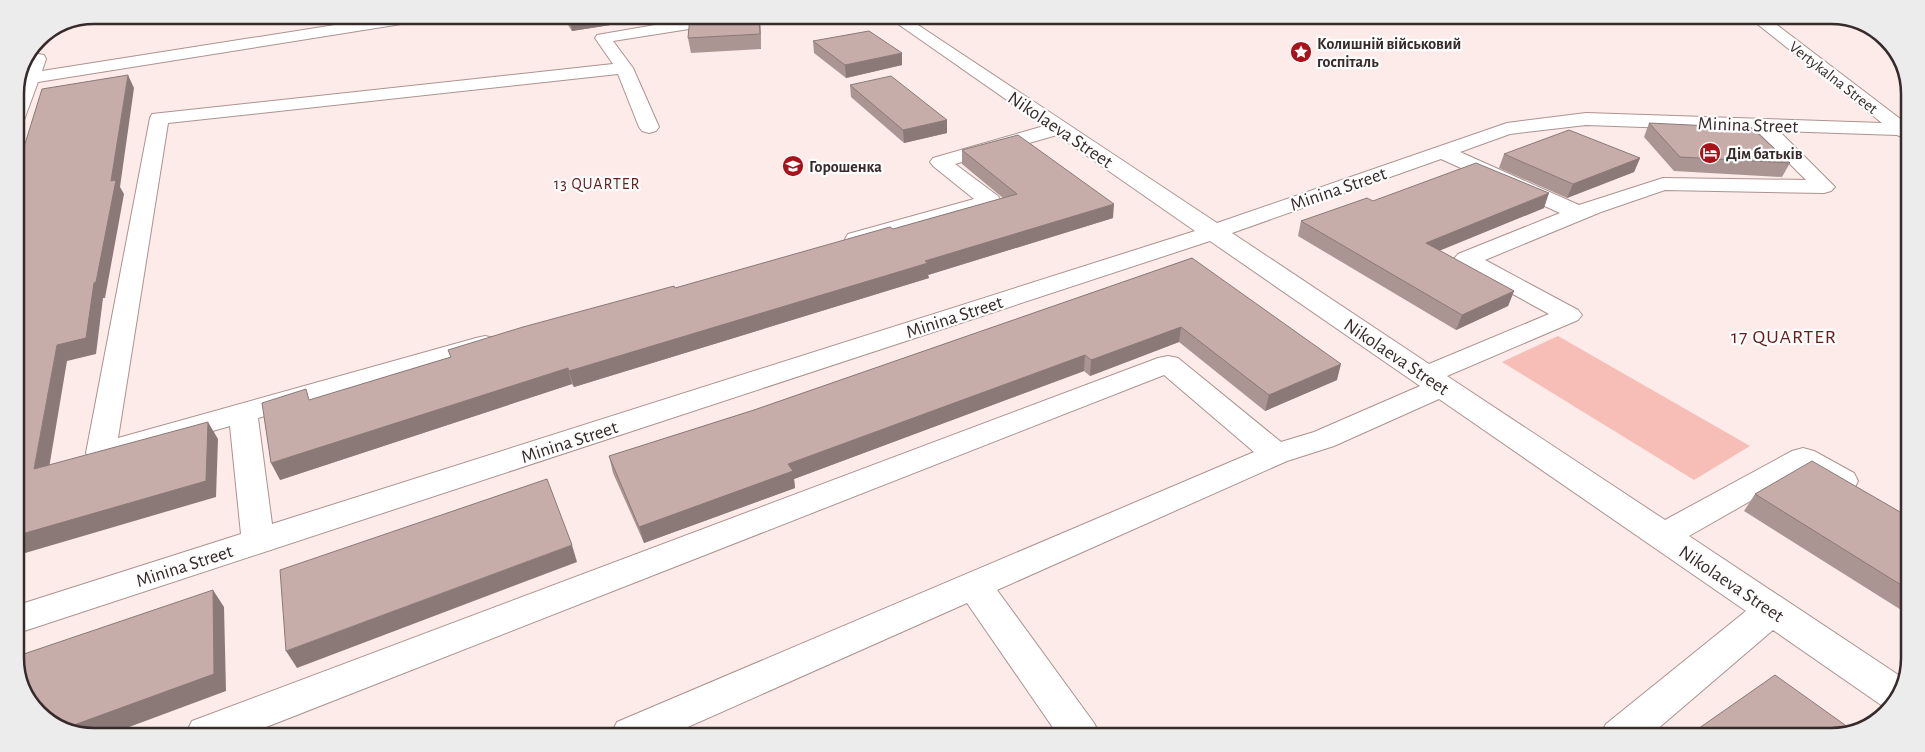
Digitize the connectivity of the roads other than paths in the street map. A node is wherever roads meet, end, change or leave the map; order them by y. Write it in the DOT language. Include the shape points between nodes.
graph roads {
  1 [pos="370,24"];
  2 [pos="692,24"];
  3 [pos="906,24"];
  4 [pos="1766,24"];
  5 [pos="34,58"];
  6 [pos="624,68"];
  7 [pos="31,78"];
  8 [pos="24,96"];
  9 [pos="1762,125"];
  10 [pos="649,127"];
  11 [pos="1901,127"];
  12 [pos="1060,128"];
  13 [pos="1901,132"];
  14 [pos="1442,152"];
  15 [pos="1579,213"];
  16 [pos="1214,232"];
  17 [pos="837,244"];
  18 [pos="502,340"];
  19 [pos="1434,381"];
  20 [pos="243,413"];
  21 [pos="1276,454"];
  22 [pos="1867,495"];
  23 [pos="1663,536"];
  24 [pos="258,541"];
  25 [pos="973,584"];
  26 [pos="1772,610"];
  27 [pos="24,617"];
  28 [pos="1892,692"];
  29 [pos="219,728"];
  30 [pos="645,728"];
  31 [pos="1075,728"];
  32 [pos="1633,728"];
  1 -- 7 [label="street"];
  2 -- 6 [label="street" via="603,38"];
  3 -- 12 [label="street, Nikolaeva Street"];
  4 -- 11 [label="street, Vertykalna Street"];
  5 -- 7 [label="street" via="38,59"];
  6 -- 10 [label="street"];
  6 -- 20 [label="street" via="159,118 101,453"];
  7 -- 8 [label="street"];
  9 -- 13 [label="street, Minina Street"];
  9 -- 14 [label="street, Minina Street" via="1586,119 1507,129"];
  9 -- 15 [label="street" via="1824,187 1663,184"];
  12 -- 16 [label="street, Nikolaeva Street"];
  12 -- 17 [label="street" via="940,162 990,200"];
  14 -- 15 [label="street"];
  14 -- 16 [label="street, Minina Street"];
  15 -- 19 [label="street" via="1466,259 1569,315"];
  16 -- 19 [label="street, Nikolaeva Street"];
  16 -- 24 [label="street, Minina Street"];
  18 -- 20 [label="street"];
  19 -- 21 [label="street" via="1324,439"];
  19 -- 23 [label="street, Nikolaeva Street"];
  20 -- 24 [label="street"];
  21 -- 25 [label="street"];
  21 -- 29 [label="street" via="1168,364"];
  22 -- 23 [label="street" via="1803,458"];
  23 -- 26 [label="street, Nikolaeva Street"];
  24 -- 27 [label="street, Minina Street"];
  25 -- 30 [label="street"];
  25 -- 31 [label="street"];
  26 -- 28 [label="street, Nikolaeva Street"];
  26 -- 32 [label="street"];
}
